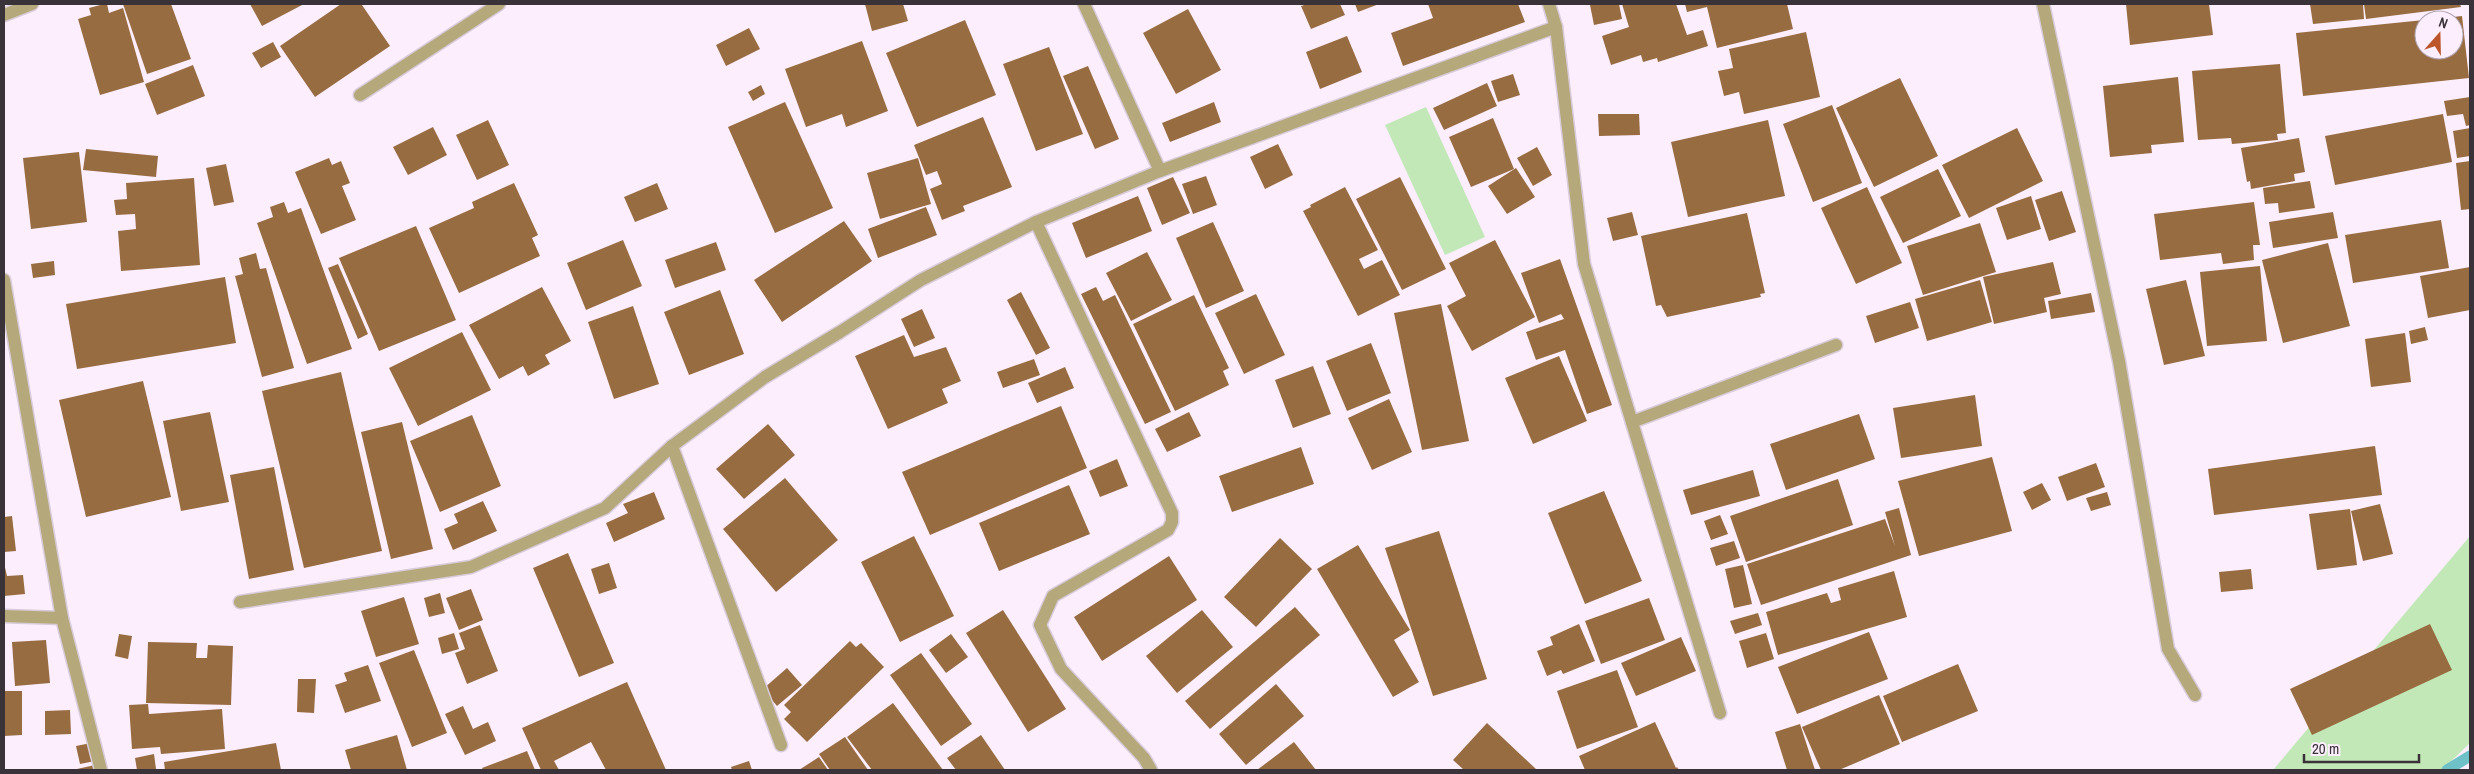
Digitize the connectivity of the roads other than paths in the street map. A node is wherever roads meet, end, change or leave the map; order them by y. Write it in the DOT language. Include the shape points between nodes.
graph roads {
  1 [pos="32,4"];
  2 [pos="499,4"];
  3 [pos="1084,4"];
  4 [pos="1549,4"];
  5 [pos="2043,4"];
  6 [pos="4,15"];
  7 [pos="1556,27"];
  8 [pos="360,95"];
  9 [pos="1160,171"];
  10 [pos="1036,222"];
  11 [pos="4,280"];
  12 [pos="1836,345"];
  13 [pos="1632,422"];
  14 [pos="672,446"];
  15 [pos="240,602"];
  16 [pos="4,616"];
  17 [pos="62,618"];
  18 [pos="2195,695"];
  19 [pos="1720,713"];
  20 [pos="781,745"];
  21 [pos="101,770"];
  22 [pos="1151,770"];
  1 -- 6 [label="street"];
  2 -- 8 [label="street"];
  3 -- 9 [label="street"];
  4 -- 7 [label="street"];
  5 -- 18 [label="street" via="2119,361 2168,649"];
  7 -- 9 [label="street"];
  7 -- 13 [label="street" via="1584,264"];
  9 -- 10 [label="street"];
  10 -- 14 [label="street" via="921,280 765,377"];
  10 -- 22 [label="street" via="1172,513 1168,530 1053,596 1040,625 1061,669 1144,758"];
  11 -- 17 [label="street"];
  12 -- 13 [label="street"];
  13 -- 19 [label="street"];
  14 -- 15 [label="street" via="605,508 471,567"];
  14 -- 20 [label="street"];
  16 -- 17 [label="street"];
  17 -- 21 [label="street"];
}
